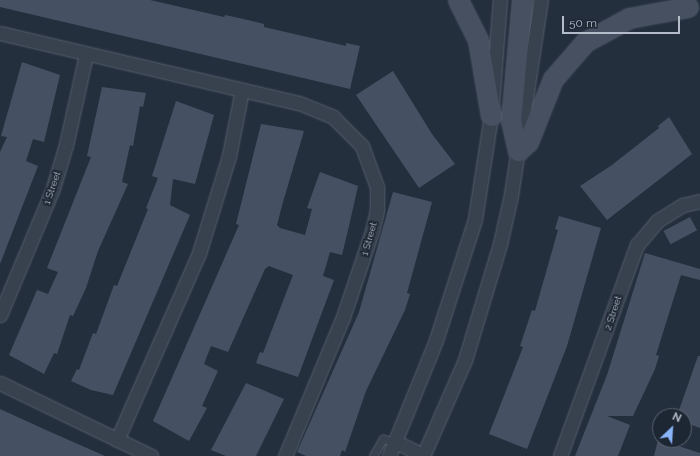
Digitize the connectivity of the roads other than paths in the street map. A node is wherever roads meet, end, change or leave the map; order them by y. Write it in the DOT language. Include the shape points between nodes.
graph roads {
  1 [pos="458,0"];
  2 [pos="500,0"];
  3 [pos="522,0"];
  4 [pos="542,0"];
  5 [pos="657,0"];
  6 [pos="694,8"];
  7 [pos="0,33"];
  8 [pos="86,55"];
  9 [pos="242,90"];
  10 [pos="491,116"];
  11 [pos="518,151"];
  12 [pos="700,201"];
  13 [pos="0,315"];
  14 [pos="0,383"];
  15 [pos="117,440"];
  16 [pos="396,442"];
  17 [pos="152,456"];
  18 [pos="285,456"];
  19 [pos="373,456"];
  20 [pos="389,456"];
  21 [pos="423,456"];
  22 [pos="560,456"];
  1 -- 10 [label="street" via="478,40"];
  2 -- 10 [label="street"];
  3 -- 11 [label="street" via="511,120"];
  4 -- 11 [label="street"];
  5 -- 6 [label="street"];
  6 -- 11 [label="street" via="629,18 585,42 553,79 528,142"];
  7 -- 8 [label="street, 1 Street"];
  8 -- 9 [label="street, 1 Street"];
  8 -- 13 [label="street, 1 Street" via="66,145 53,188"];
  9 -- 15 [label="street" via="229,156 199,253"];
  9 -- 18 [label="street, 1 Street" via="299,103 333,117 362,146 377,187 377,210 358,274"];
  10 -- 16 [label="street" via="480,193 465,254"];
  11 -- 21 [label="street" via="500,244 480,312 450,397"];
  12 -- 22 [label="street, 2 Street" via="683,205 657,221 637,245"];
  14 -- 15 [label="street"];
  15 -- 17 [label="street"];
  16 -- 19 [label="lane" via="383,439"];
  16 -- 20 [label="street"];
  16 -- 21 [label="street"];
}
